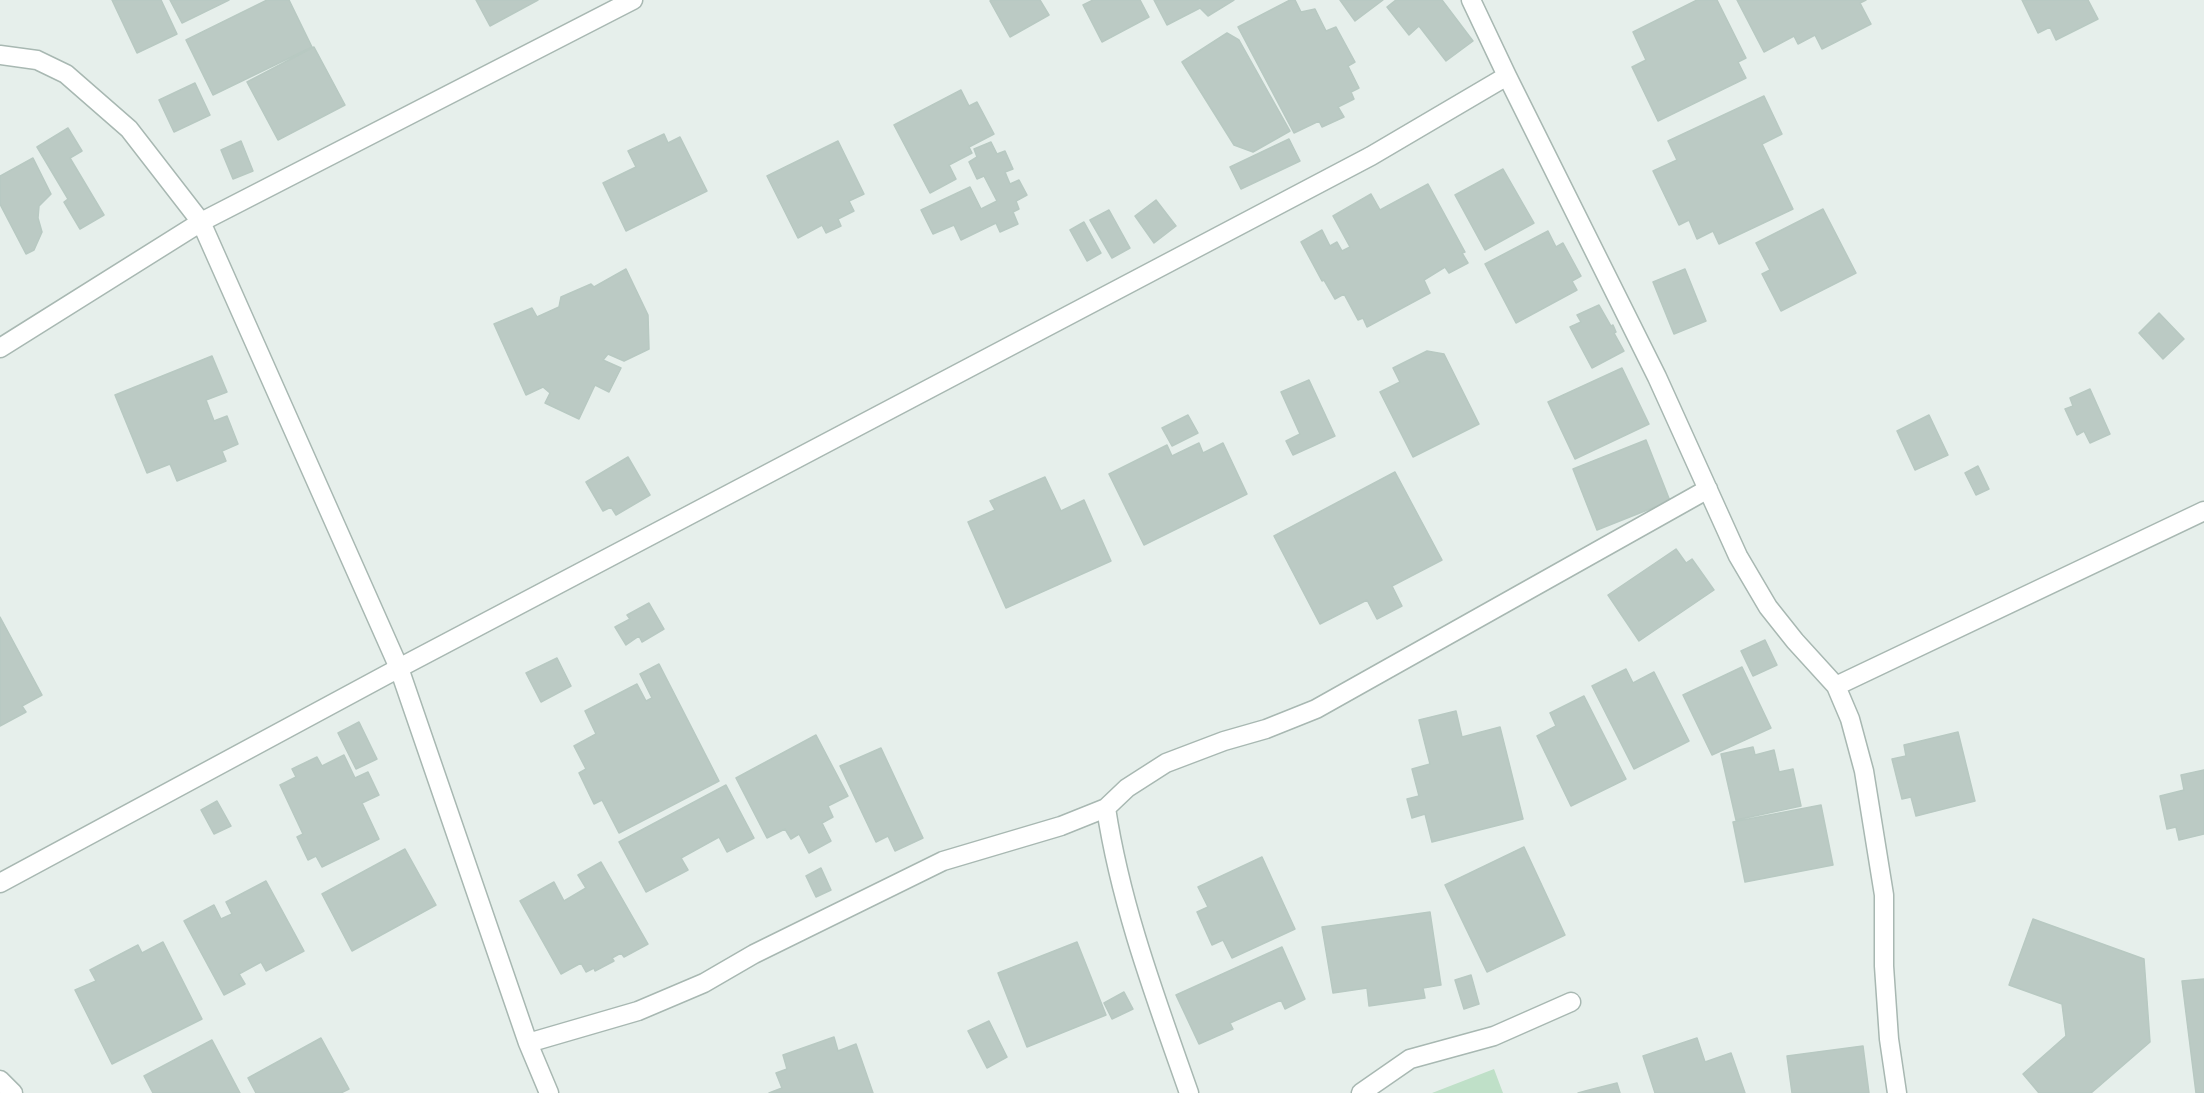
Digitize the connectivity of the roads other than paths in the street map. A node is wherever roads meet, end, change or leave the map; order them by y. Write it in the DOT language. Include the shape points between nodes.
graph roads {
  1 [pos="633,0"];
  2 [pos="1472,0"];
  3 [pos="0,55"];
  4 [pos="1507,76"];
  5 [pos="201,222"];
  6 [pos="0,348"];
  7 [pos="1708,489"];
  8 [pos="2204,511"];
  9 [pos="399,668"];
  10 [pos="1836,686"];
  11 [pos="1106,808"];
  12 [pos="0,883"];
  13 [pos="1571,1002"];
  14 [pos="528,1043"];
  15 [pos="0,1080"];
  16 [pos="13,1093"];
  17 [pos="549,1093"];
  18 [pos="1189,1093"];
  19 [pos="1361,1093"];
  20 [pos="1897,1093"];
  1 -- 5 [label="street"];
  2 -- 4 [label="street"];
  3 -- 5 [label="street" via="37,60 66,74 129,129"];
  4 -- 7 [label="street" via="1658,377"];
  4 -- 9 [label="street" via="1360,162"];
  5 -- 6 [label="street"];
  5 -- 9 [label="street"];
  7 -- 10 [label="street" via="1738,556 1768,607"];
  7 -- 11 [label="street" via="1316,709 1166,763 1127,788"];
  8 -- 10 [label="street"];
  9 -- 12 [label="street"];
  9 -- 14 [label="street"];
  10 -- 20 [label="street" via="1851,719 1864,771 1884,895 1888,1028"];
  11 -- 14 [label="street" via="1061,826 943,861 695,987 639,1011"];
  11 -- 18 [label="street" via="1113,856 1130,922"];
  13 -- 19 [label="street" via="1494,1036 1410,1059"];
  14 -- 17 [label="street"];
  15 -- 16 [label="street"];
}
